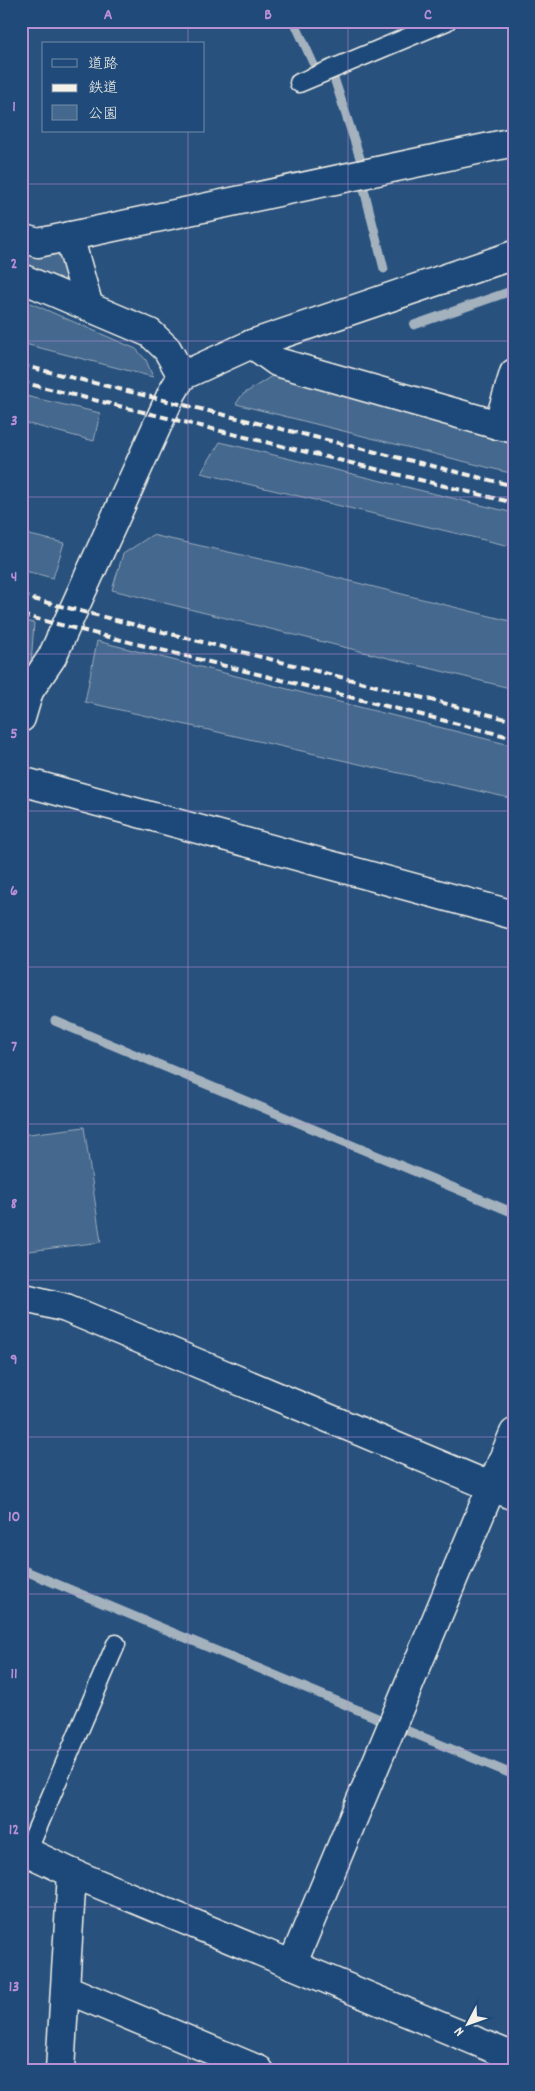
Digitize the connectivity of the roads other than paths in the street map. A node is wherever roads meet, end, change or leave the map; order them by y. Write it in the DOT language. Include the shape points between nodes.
graph roads {
  1 [pos="447,21"];
  2 [pos="299,83"];
  3 [pos="514,142"];
  4 [pos="68,236"];
  5 [pos="21,238"];
  6 [pos="514,255"];
  7 [pos="21,278"];
  8 [pos="89,307"];
  9 [pos="252,344"];
  10 [pos="514,373"];
  11 [pos="182,376"];
  12 [pos="506,427"];
  13 [pos="25,692"];
  14 [pos="21,718"];
  15 [pos="21,781"];
  16 [pos="514,915"];
  17 [pos="21,1297"];
  18 [pos="514,1433"];
  19 [pos="502,1491"];
  20 [pos="116,1644"];
  21 [pos="24,1851"];
  22 [pos="72,1873"];
  23 [pos="292,1965"];
  24 [pos="66,1989"];
  25 [pos="514,2057"];
  26 [pos="60,2070"];
  27 [pos="259,2070"];
  1 -- 2 [label="lane"];
  3 -- 4 [label="street"];
  4 -- 5 [label="street" via="38,242"];
  4 -- 8 [label="street"];
  6 -- 9 [label="street"];
  7 -- 8 [label="street"];
  8 -- 11 [label="street" via="150,333 167,349"];
  9 -- 11 [label="street"];
  9 -- 12 [label="street" via="276,362"];
  10 -- 12 [label="street"];
  11 -- 13 [label="street" via="52,658"];
  13 -- 14 [label="street"];
  15 -- 16 [label="street"];
  17 -- 19 [label="street" via="66,1308"];
  18 -- 19 [label="street"];
  19 -- 23 [label="street"];
  20 -- 21 [label="lane"];
  21 -- 22 [label="street"];
  22 -- 23 [label="street"];
  22 -- 24 [label="street"];
  23 -- 25 [label="street"];
  24 -- 26 [label="street"];
  24 -- 27 [label="street"];
}
